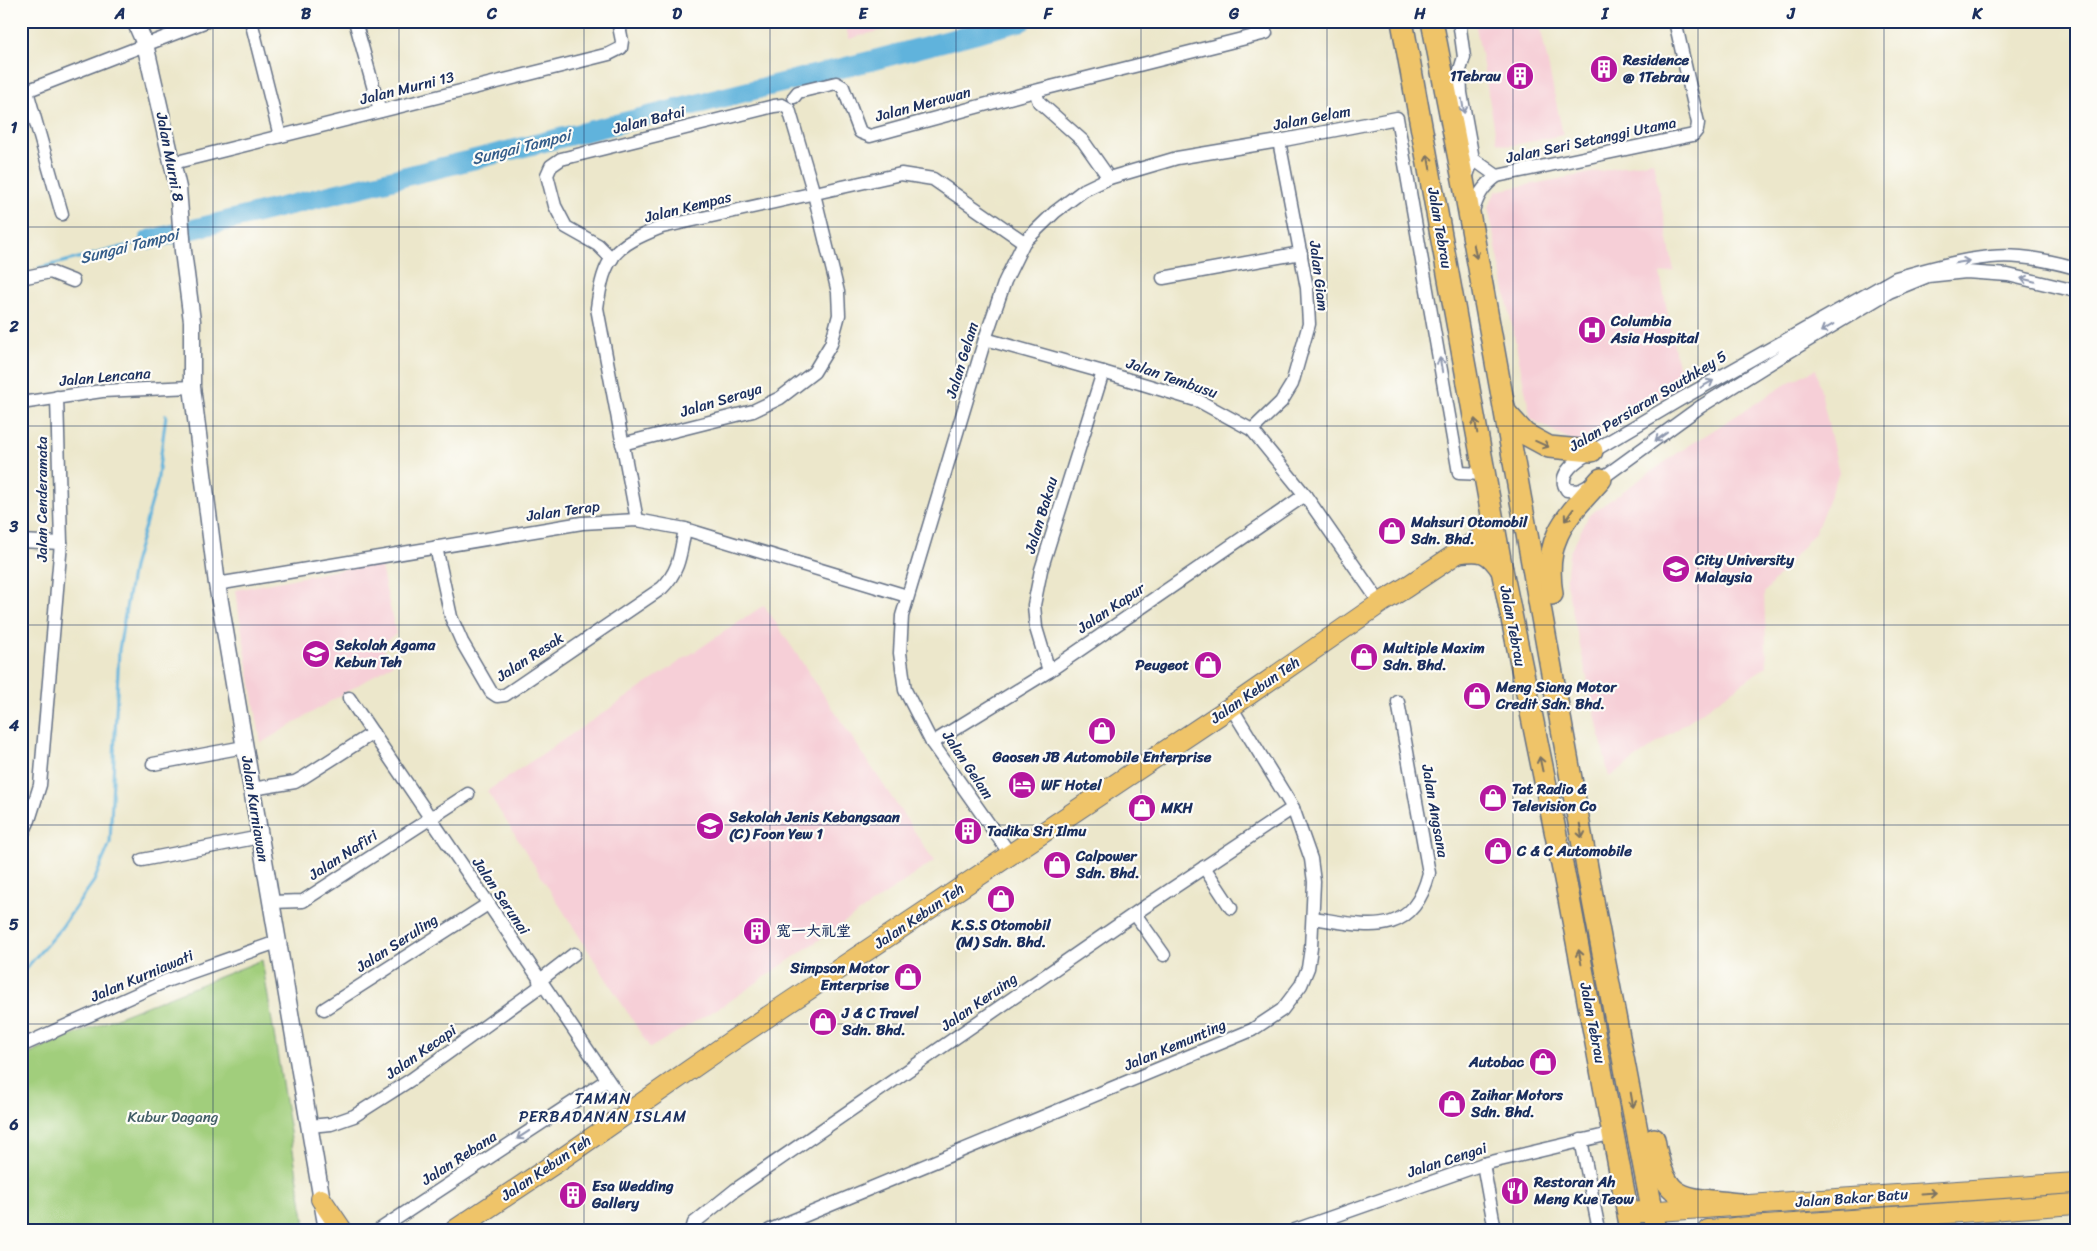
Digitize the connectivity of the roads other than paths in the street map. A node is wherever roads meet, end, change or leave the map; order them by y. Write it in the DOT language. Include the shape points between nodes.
graph roads {
  1 [pos="136,21"];
  2 [pos="207,21"];
  3 [pos="251,21"];
  4 [pos="354,21"];
  5 [pos="618,21"];
  6 [pos="1402,21"];
  7 [pos="1432,21"];
  8 [pos="1459,21"];
  9 [pos="1675,21"];
  10 [pos="1266,33"];
  11 [pos="145,44"];
  12 [pos="1035,91"];
  13 [pos="24,92"];
  14 [pos="794,97"];
  15 [pos="380,111"];
  16 [pos="280,136"];
  17 [pos="1279,141"];
  18 [pos="1473,159"];
  19 [pos="173,163"];
  20 [pos="1497,176"];
  21 [pos="1109,178"];
  22 [pos="1464,185"];
  23 [pos="814,194"];
  24 [pos="62,214"];
  25 [pos="1470,222"];
  26 [pos="1024,242"];
  27 [pos="1301,253"];
  28 [pos="612,259"];
  29 [pos="2076,268"];
  30 [pos="21,278"];
  31 [pos="1163,278"];
  32 [pos="73,281"];
  33 [pos="2076,291"];
  34 [pos="1490,328"];
  35 [pos="985,339"];
  36 [pos="1103,372"];
  37 [pos="185,387"];
  38 [pos="57,396"];
  39 [pos="21,403"];
  40 [pos="1506,413"];
  41 [pos="1252,430"];
  42 [pos="622,444"];
  43 [pos="1592,451"];
  44 [pos="1601,479"];
  45 [pos="1486,483"];
  46 [pos="1305,495"];
  47 [pos="637,520"];
  48 [pos="1493,526"];
  49 [pos="684,530"];
  50 [pos="21,541"];
  51 [pos="61,543"];
  52 [pos="436,547"];
  53 [pos="1458,552"];
  54 [pos="1532,556"];
  55 [pos="1502,570"];
  56 [pos="217,584"];
  57 [pos="907,596"];
  58 [pos="1381,602"];
  59 [pos="1048,670"];
  60 [pos="349,698"];
  61 [pos="1398,702"];
  62 [pos="1232,707"];
  63 [pos="373,733"];
  64 [pos="932,743"];
  65 [pos="244,747"];
  66 [pos="153,764"];
  67 [pos="1569,766"];
  68 [pos="252,789"];
  69 [pos="468,794"];
  70 [pos="1293,808"];
  71 [pos="429,819"];
  72 [pos="21,837"];
  73 [pos="260,837"];
  74 [pos="1010,854"];
  75 [pos="142,860"];
  76 [pos="1204,867"];
  77 [pos="270,902"];
  78 [pos="488,904"];
  79 [pos="1231,908"];
  80 [pos="1135,914"];
  81 [pos="1314,918"];
  82 [pos="277,942"];
  83 [pos="574,954"];
  84 [pos="1164,955"];
  85 [pos="540,983"];
  86 [pos="1613,1000"];
  87 [pos="324,1009"];
  88 [pos="21,1046"];
  89 [pos="608,1080"];
  90 [pos="629,1111"];
  91 [pos="309,1126"];
  92 [pos="1614,1132"];
  93 [pos="1581,1140"];
  94 [pos="1482,1164"];
  95 [pos="2076,1183"];
  96 [pos="322,1199"];
  97 [pos="2076,1199"];
  98 [pos="1740,1204"];
  99 [pos="2076,1204"];
  100 [pos="1951,1214"];
  101 [pos="1885,1218"];
  102 [pos="1655,1220"];
  103 [pos="1629,1222"];
  104 [pos="1299,1229"];
  105 [pos="1733,1229"];
  106 [pos="327,1230"];
  107 [pos="342,1230"];
  108 [pos="378,1230"];
  109 [pos="455,1230"];
  110 [pos="692,1230"];
  111 [pos="770,1230"];
  112 [pos="1495,1230"];
  113 [pos="1599,1230"];
  114 [pos="1708,1230"];
  115 [pos="1856,1230"];
  1 -- 11 [label="street, Jalan Murni 8"];
  2 -- 11 [label="street"];
  3 -- 16 [label="street"];
  4 -- 15 [label="street"];
  5 -- 15 [label="street, Jalan Murni 13" via="621,48 609,54"];
  45 -- 6 [label="highway, Jalan Tebrau, one-way"];
  7 -- 22 [label="highway, Jalan Tebrau"];
  8 -- 18 [label="street, one-way" via="1464,58 1460,70 1461,93"];
  9 -- 20 [label="street, Jalan Seri Setanggi Utama" via="1698,123 1693,135"];
  10 -- 12 [label="street, Jalan Merawan"];
  11 -- 13 [label="street"];
  11 -- 19 [label="street, Jalan Murni 8"];
  12 -- 14 [label="street, Jalan Merawan" via="870,136 860,132 843,87 836,83 798,92"];
  12 -- 21 [label="street" via="1039,102 1083,141"];
  13 -- 24 [label="street"];
  15 -- 16 [label="street, Jalan Murni 13"];
  16 -- 19 [label="street, Jalan Murni 13"];
  17 -- 21 [label="street, Jalan Gelam" via="1177,158"];
  17 -- 27 [label="street, Jalan Giam"];
  45 -- 17 [label="street, Jalan Gelam, one-way" via="1459,474 1397,118"];
  18 -- 20 [label="street, Jalan Seri Setanggi Utama"];
  18 -- 22 [label="street"];
  19 -- 37 [label="street, Jalan Murni 8" via="192,322"];
  20 -- 25 [label="street, Jalan Seri Setanggi Utama" via="1481,191"];
  21 -- 26 [label="street, Jalan Gelam" via="1084,190"];
  22 -- 25 [label="highway, Jalan Tebrau"];
  23 -- 26 [label="street, Jalan Kempas" via="901,174 933,180"];
  23 -- 28 [label="street, Jalan Kempas" via="662,227 637,237 618,250"];
  23 -- 28 [label="street, Jalan Batai" via="789,109 782,105 561,159 547,175 566,227 598,244"];
  23 -- 42 [label="street, Jalan Seraya" via="838,292 839,315 831,344 814,372 780,398 753,411"];
  25 -- 34 [label="highway, Jalan Tebrau, one-way"];
  26 -- 35 [label="street, Jalan Gelam" via="1005,281"];
  27 -- 31 [label="street"];
  27 -- 41 [label="street, Jalan Giam" via="1309,324 1298,365 1281,402"];
  28 -- 42 [label="street, Jalan Kempas" via="601,279 597,308"];
  43 -- 29 [label="street, Jalan Persiaran Southkey 5, one-way" via="1896,278 1993,256 2038,259"];
  30 -- 32 [label="street" via="50,272"];
  33 -- 44 [label="street, Jalan Persiaran Southkey 5, one-way" via="2008,275 1966,272 1928,276 1889,292 1786,354 1700,408"];
  34 -- 40 [label="highway, Jalan Tebrau"];
  34 -- 48 [label="highway" via="1486,363 1511,500 1509,512"];
  35 -- 36 [label="street, Jalan Tembusu"];
  35 -- 57 [label="street, Jalan Gelam"];
  36 -- 41 [label="street, Jalan Tembusu" via="1199,402"];
  36 -- 59 [label="street, Jalan Bakau" via="1041,570 1034,605 1036,628"];
  37 -- 38 [label="street, Jalan Lencana"];
  37 -- 56 [label="street, Jalan Kurniawan"];
  38 -- 39 [label="street, Jalan Lencana"];
  38 -- 51 [label="street, Jalan Cenderamata"];
  40 -- 43 [label="highway, one-way" via="1525,434 1549,447"];
  40 -- 54 [label="highway, Jalan Tebrau"];
  41 -- 46 [label="street, Jalan Tembusu"];
  42 -- 47 [label="street, Jalan Kempas"];
  43 -- 44 [label="street, Jalan Persiaran Southkey 5" via="1569,468 1564,476 1564,486 1567,490 1579,491"];
  44 -- 67 [label="highway, one-way" via="1567,516 1549,559 1567,710"];
  45 -- 48 [label="highway, Jalan Tebrau"];
  46 -- 58 [label="street, Jalan Tembusu"];
  46 -- 59 [label="street, Jalan Kapur"];
  47 -- 49 [label="street, Jalan Terap"];
  47 -- 52 [label="street, Jalan Terap" via="582,523"];
  48 -- 53 [label="main road, Jalan Kebun Teh"];
  48 -- 54 [label="highway" via="1524,543"];
  48 -- 55 [label="highway, Jalan Tebrau"];
  48 -- 58 [label="main road, Jalan Kebun Teh" via="1399,579"];
  49 -- 52 [label="street, Jalan Resak" via="679,562 662,588 505,695 497,696 481,675 451,617"];
  49 -- 57 [label="street, Jalan Terap"];
  50 -- 51 [label="street"];
  51 -- 72 [label="street, Jalan Cenderamata" via="40,785"];
  52 -- 56 [label="street, Jalan Terap"];
  53 -- 55 [label="highway" via="1480,550 1495,559"];
  53 -- 58 [label="main road, Jalan Kebun Teh"];
  54 -- 67 [label="highway, Jalan Tebrau"];
  92 -- 55 [label="highway, Jalan Tebrau, one-way"];
  56 -- 65 [label="street, Jalan Kurniawan"];
  57 -- 64 [label="street, Jalan Gelam" via="902,616 900,653 905,690"];
  58 -- 62 [label="main road, Jalan Kebun Teh"];
  59 -- 64 [label="street, Jalan Kapur"];
  60 -- 63 [label="street, Jalan Serunai"];
  61 -- 81 [label="street, Jalan Angsana" via="1427,858 1429,873 1424,891 1405,917 1394,921 1360,924"];
  62 -- 70 [label="street, Jalan Kemunting"];
  62 -- 74 [label="main road, Jalan Kebun Teh"];
  63 -- 68 [label="street" via="300,780"];
  63 -- 71 [label="street, Jalan Serunai"];
  64 -- 74 [label="street, Jalan Gelam"];
  65 -- 66 [label="street"];
  65 -- 68 [label="street, Jalan Kurniawan"];
  67 -- 86 [label="highway, Jalan Tebrau, one-way"];
  68 -- 73 [label="street, Jalan Kurniawan"];
  69 -- 71 [label="street, Jalan Nafiri"];
  70 -- 76 [label="street, Jalan Keruing"];
  70 -- 81 [label="street, Jalan Kemunting" via="1311,858"];
  71 -- 77 [label="street, Jalan Nafiri" via="303,901"];
  71 -- 78 [label="street, Jalan Serunai"];
  73 -- 75 [label="street"];
  73 -- 77 [label="street, Jalan Kurniawan"];
  74 -- 90 [label="main road, Jalan Kebun Teh"];
  76 -- 79 [label="street"];
  76 -- 80 [label="street, Jalan Keruing"];
  77 -- 82 [label="street, Jalan Kurniawan"];
  78 -- 85 [label="street, Jalan Serunai"];
  78 -- 87 [label="street, Jalan Seruling"];
  80 -- 84 [label="street"];
  80 -- 110 [label="street, Jalan Keruing" via="735,1190 694,1223"];
  81 -- 111 [label="street, Jalan Kemunting" via="1308,968 1302,985 1282,1010 1252,1030"];
  82 -- 88 [label="street, Jalan Kurniawati" via="166,981"];
  82 -- 91 [label="street, Jalan Kurniawan"];
  83 -- 85 [label="street, Jalan Kecapi"];
  85 -- 89 [label="street, Jalan Serunai"];
  85 -- 91 [label="street, Jalan Kecapi" via="412,1079 354,1116 330,1124"];
  86 -- 98 [label="highway" via="1646,1090 1657,1159 1669,1186 1681,1196"];
  86 -- 102 [label="highway, Jalan Tebrau, one-way"];
  89 -- 90 [label="street, Jalan Serunai"];
  89 -- 108 [label="street, Jalan Rebana, one-way"];
  90 -- 109 [label="main road, Jalan Kebun Teh"];
  91 -- 96 [label="street, Jalan Kurniawan"];
  92 -- 93 [label="street, Jalan Cengai"];
  92 -- 103 [label="highway, Jalan Tebrau"];
  93 -- 94 [label="street, Jalan Cengai"];
  93 -- 113 [label="street"];
  94 -- 104 [label="street, Jalan Cengai"];
  94 -- 112 [label="street"];
  98 -- 95 [label="main road, Jalan Bakar Batu, one-way"];
  96 -- 106 [label="street, Jalan Kurniawan"];
  96 -- 107 [label="main road"];
  97 -- 100 [label="main road"];
  98 -- 102 [label="main road, Jalan Bakar Batu"];
  99 -- 100 [label="main road, Jalan Bakar Batu"];
  100 -- 101 [label="main road, Jalan Bakar Batu"];
  101 -- 105 [label="main road, Jalan Bakar Batu"];
  101 -- 115 [label="main road" via="1871,1227"];
  102 -- 103 [label="main road, Jalan Bakar Batu"];
  105 -- 114 [label="main road, Jalan Bakar Batu"];
}
